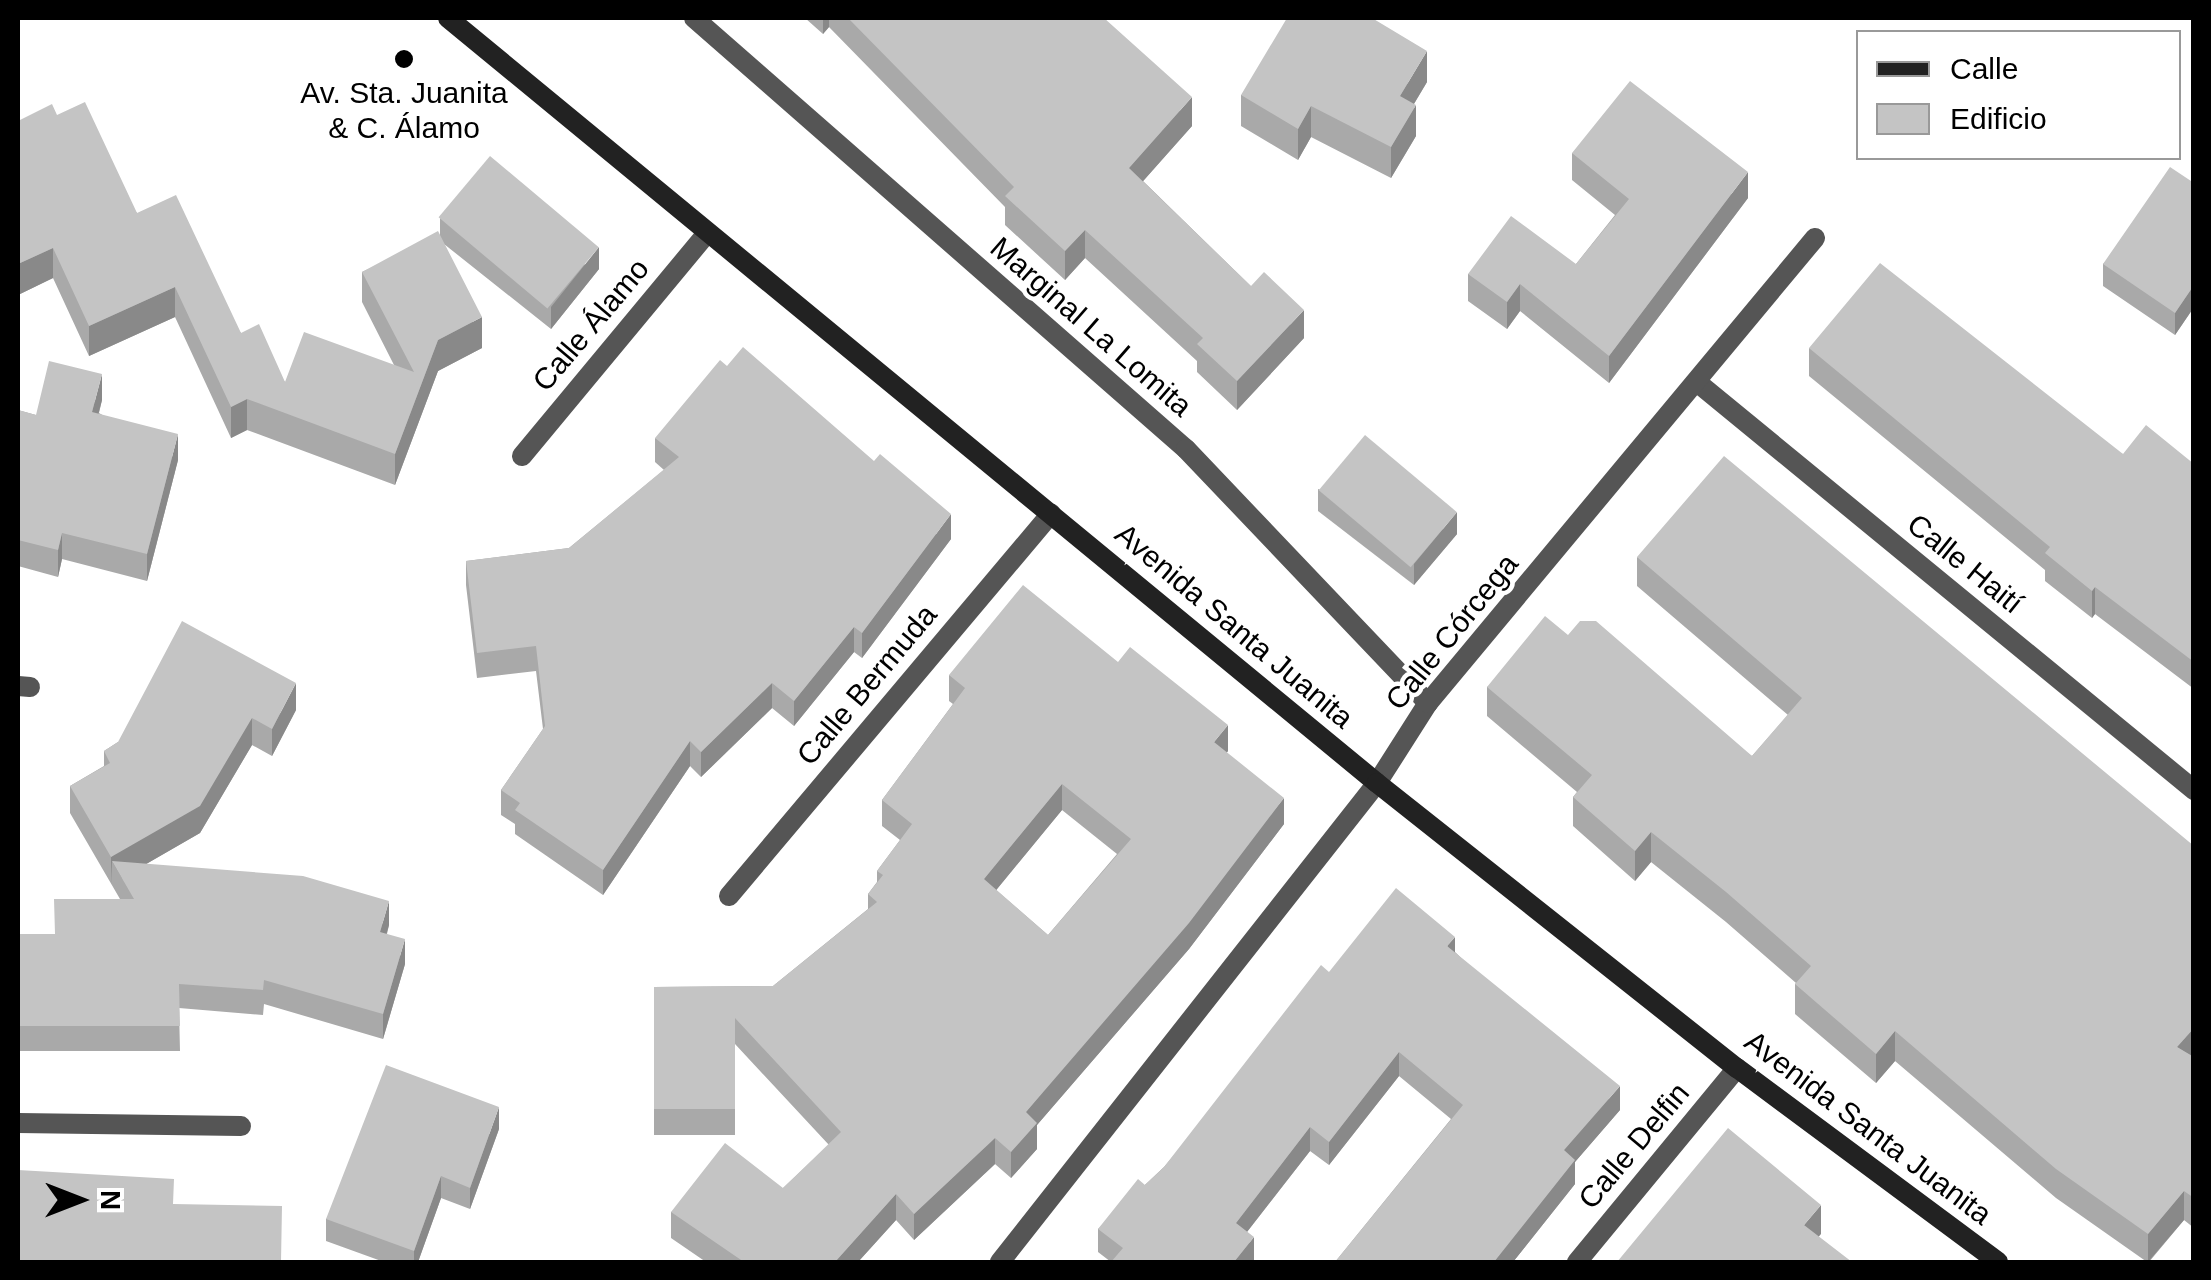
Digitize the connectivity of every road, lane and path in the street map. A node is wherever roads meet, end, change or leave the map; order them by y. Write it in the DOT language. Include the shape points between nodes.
graph roads {
  1 [pos="448,18"];
  2 [pos="694,18"];
  3 [pos="707,233"];
  4 [pos="1815,238"];
  5 [pos="1698,384"];
  6 [pos="522,456"];
  7 [pos="1051,514"];
  8 [pos="1428,703"];
  9 [pos="1377,783"];
  10 [pos="2194,790"];
  11 [pos="729,896"];
  12 [pos="1737,1068"];
  13 [pos="18,1124"];
  14 [pos="242,1126"];
  15 [pos="1000,1262"];
  16 [pos="1577,1262"];
  17 [pos="1998,1262"];
  1 -- 3 [label="street, Avenida Santa Juanita"];
  2 -- 8 [label="street, Marginal La Lomita" via="1186,449"];
  3 -- 6 [label="street, Calle Álamo"];
  3 -- 7 [label="street, Avenida Santa Juanita"];
  4 -- 5 [label="street, Calle Córcega"];
  5 -- 8 [label="street, Calle Córcega"];
  5 -- 10 [label="street, Calle Haití"];
  7 -- 9 [label="street, Avenida Santa Juanita"];
  7 -- 11 [label="street, Calle Bermuda"];
  8 -- 9 [label="street, Calle Córcega"];
  9 -- 12 [label="street, Avenida Santa Juanita"];
  9 -- 15 [label="street, Calle Córcega"];
  12 -- 16 [label="street, Calle Delfin"];
  12 -- 17 [label="street, Avenida Santa Juanita"];
  13 -- 14 [label="street"];
}
